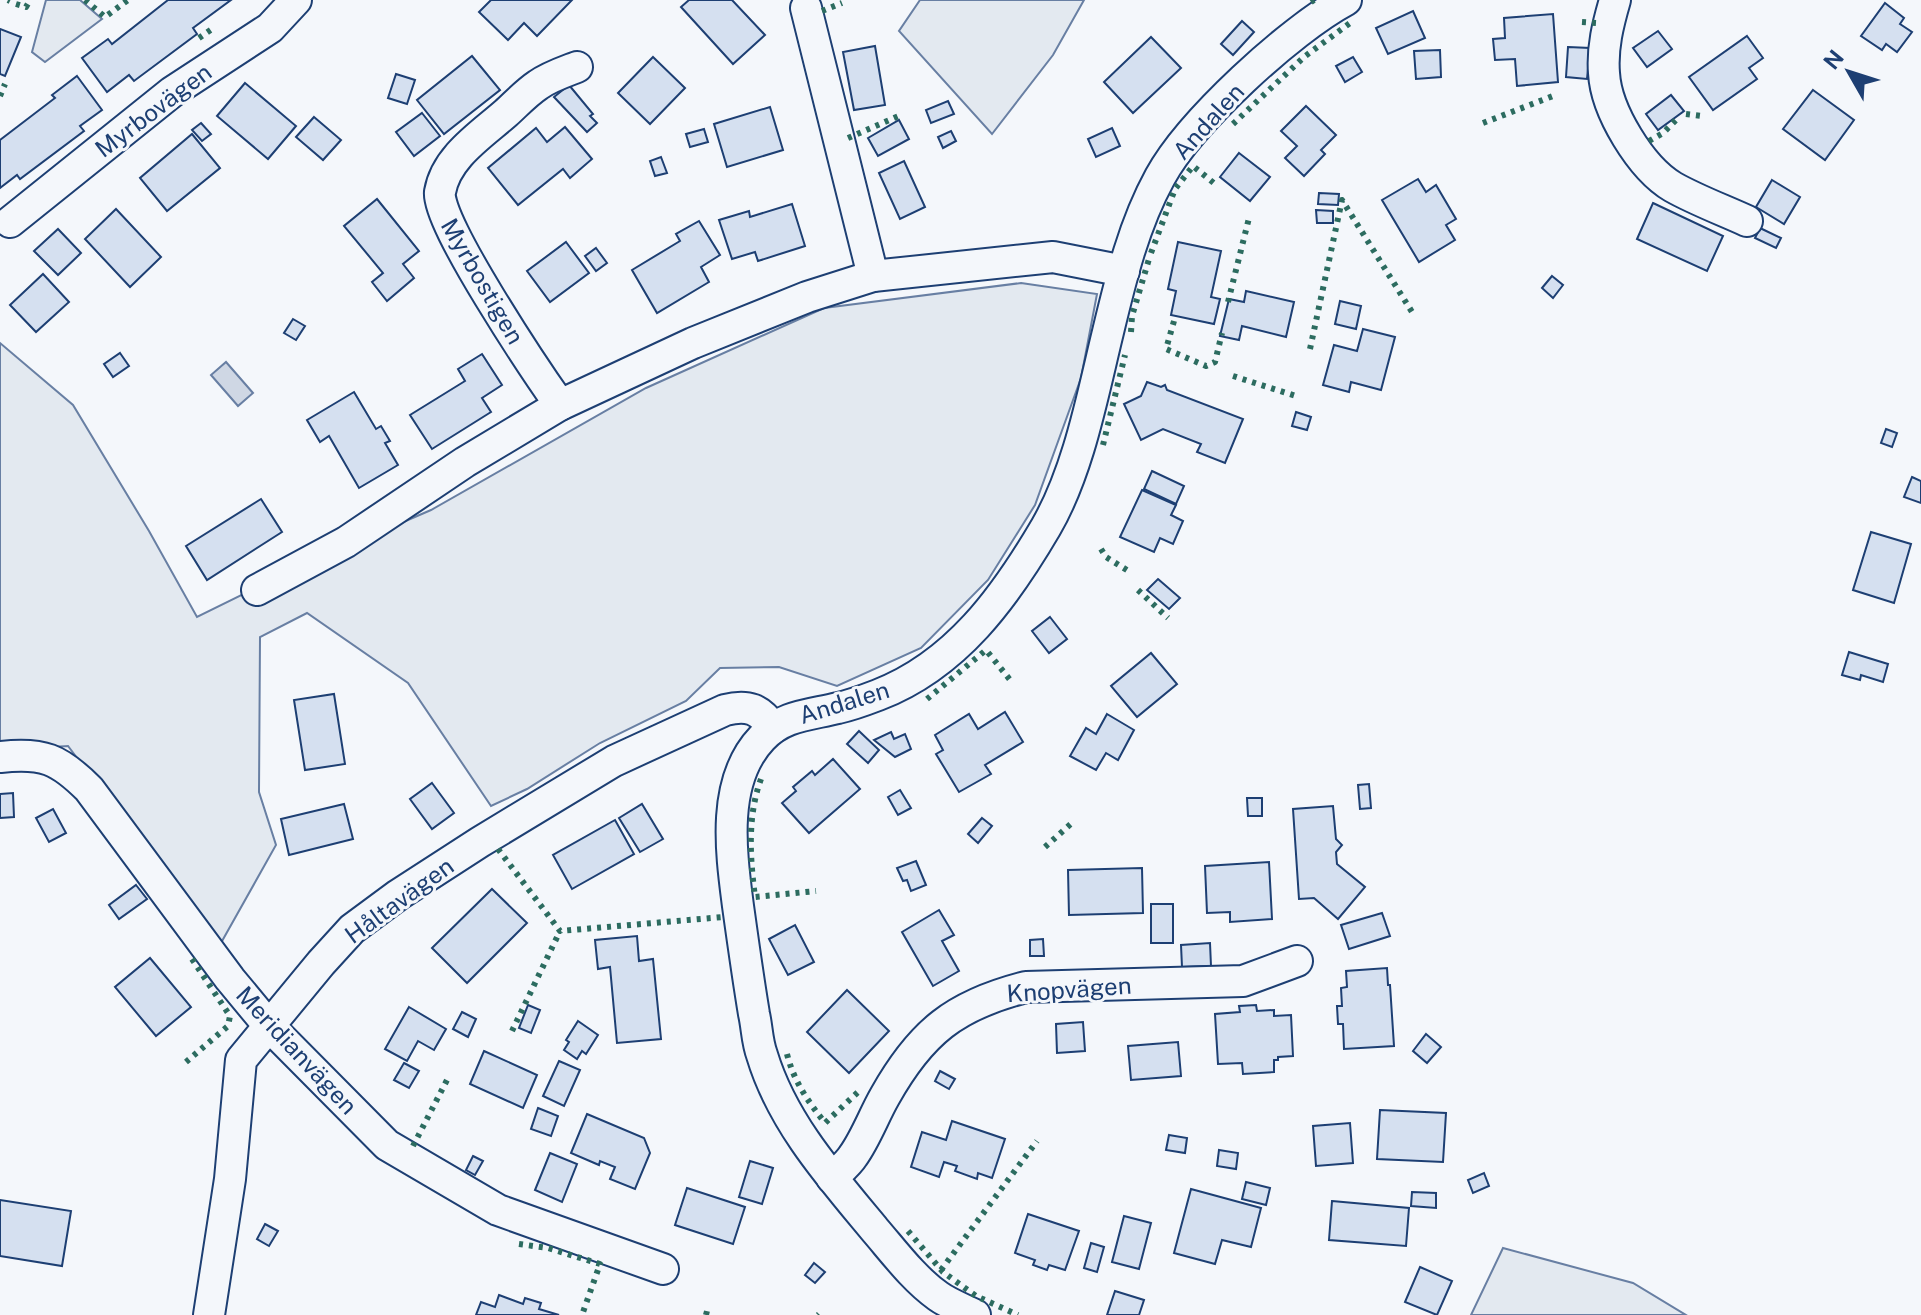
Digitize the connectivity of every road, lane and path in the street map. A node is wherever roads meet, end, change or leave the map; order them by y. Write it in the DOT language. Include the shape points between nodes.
graph roads {
  1 [pos="296,0"];
  2 [pos="1346,0"];
  3 [pos="1615,0"];
  4 [pos="806,8"];
  5 [pos="577,67"];
  6 [pos="1747,221"];
  7 [pos="10,222"];
  8 [pos="1124,271"];
  9 [pos="873,276"];
  10 [pos="560,405"];
  11 [pos="257,590"];
  12 [pos="773,728"];
  13 [pos="0,757"];
  14 [pos="1297,961"];
  15 [pos="269,1026"];
  16 [pos="832,1178"];
  17 [pos="663,1269"];
  18 [pos="934,1306"];
  19 [pos="209,1315"];
  20 [pos="975,1315"];
  1 -- 7 [label="street, Myrbovägen" via="270,28 172,92"];
  2 -- 8 [label="street, Andalen" via="1298,31 1187,139 1160,176"];
  3 -- 6 [label="street" via="1605,38 1604,75 1629,139 1655,174"];
  4 -- 9 [label="street"];
  5 -- 10 [label="street, Myrbostigen" via="539,84 461,152 440,194 460,245"];
  8 -- 9 [label="street" via="1053,257"];
  8 -- 12 [label="street, Andalen" via="1074,462 1048,524 1006,588 971,633 936,665 882,694 793,717"];
  9 -- 10 [label="street" via="693,343"];
  10 -- 11 [label="street" via="346,542"];
  12 -- 15 [label="street, Håltavägen" via="764,715 740,706 614,761 480,842 352,929"];
  12 -- 16 [label="street, Andalen" via="743,765 734,797 732,859 761,1054 786,1111"];
  13 -- 15 [label="street, Meridianvägen" via="37,755 72,771"];
  14 -- 16 [label="street, Knopvägen" via="1243,981 1026,987 952,1015 918,1044 853,1157"];
  15 -- 17 [label="street, Meridianvägen" via="387,1145 498,1210"];
  15 -- 19 [label="street, Håltavägen" via="241,1060"];
  16 -- 18 [label="street, Andalen"];
  18 -- 20 [label="street, Andalen"];
}
